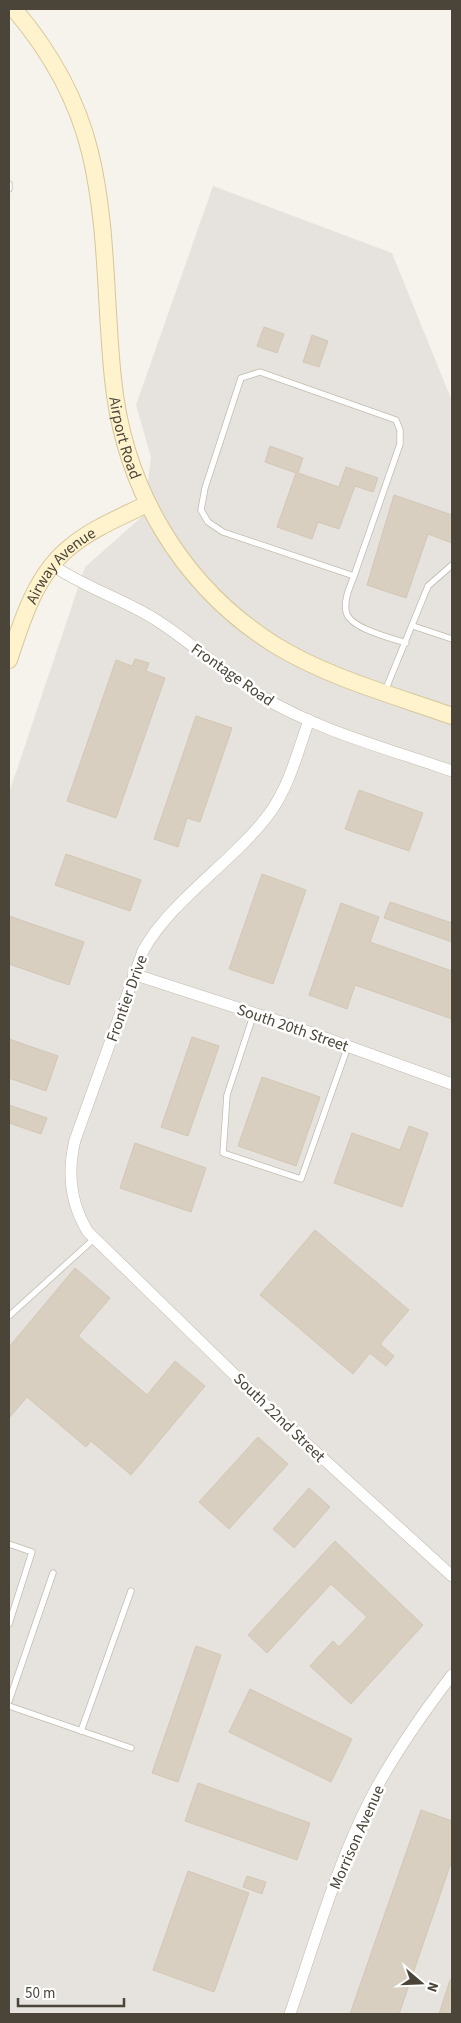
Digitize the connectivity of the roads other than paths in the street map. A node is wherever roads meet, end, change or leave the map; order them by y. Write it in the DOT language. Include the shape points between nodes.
graph roads {
  1 [pos="14,9"];
  2 [pos="9,184"];
  3 [pos="9,189"];
  4 [pos="147,504"];
  5 [pos="52,565"];
  6 [pos="452,565"];
  7 [pos="354,576"];
  8 [pos="413,626"];
  9 [pos="452,639"];
  10 [pos="406,643"];
  11 [pos="9,660"];
  12 [pos="385,692"];
  13 [pos="452,716"];
  14 [pos="309,720"];
  15 [pos="452,771"];
  16 [pos="133,974"];
  17 [pos="254,1013"];
  18 [pos="348,1046"];
  19 [pos="452,1084"];
  20 [pos="95,1238"];
  21 [pos="112,1255"];
  22 [pos="9,1316"];
  23 [pos="9,1544"];
  24 [pos="53,1573"];
  25 [pos="452,1576"];
  26 [pos="131,1592"];
  27 [pos="9,1624"];
  28 [pos="452,1675"];
  29 [pos="9,1701"];
  30 [pos="9,1706"];
  31 [pos="81,1731"];
  32 [pos="131,1748"];
  33 [pos="290,2014"];
  1 -- 4 [label="main road, Airport Road" via="42,45 62,79 90,151 100,210 118,415 128,458"];
  2 -- 3 [label="lane"];
  4 -- 5 [label="main road, Airway Avenue" via="81,538"];
  4 -- 12 [label="main road, Airport Road" via="182,561 240,619 306,662"];
  5 -- 11 [label="main road, Airway Avenue" via="28,606"];
  5 -- 14 [label="street, Frontage Road" via="79,583 150,617 254,692"];
  6 -- 8 [label="lane" via="428,586"];
  7 -- 7 [label="lane" via="400,444 396,420 260,372 241,378 205,488 201,510 208,522 223,532"];
  7 -- 10 [label="lane" via="346,598 346,613 355,624"];
  8 -- 9 [label="lane"];
  8 -- 10 [label="lane"];
  10 -- 12 [label="lane" via="395,662"];
  12 -- 13 [label="main road, Airport Road"];
  14 -- 15 [label="street, Frontage Road"];
  14 -- 16 [label="street, Frontier Drive" via="275,806 160,927 145,946"];
  16 -- 17 [label="street, South 20th Street"];
  16 -- 20 [label="street, Frontier Drive" via="72,1155 71,1188 75,1206 82,1222"];
  17 -- 18 [label="street, South 20th Street"];
  17 -- 18 [label="lane" via="227,1095 223,1153 301,1179"];
  18 -- 19 [label="street, South 20th Street"];
  20 -- 21 [label="street, Frontier Drive"];
  20 -- 22 [label="lane"];
  21 -- 25 [label="street, South 22nd Street" via="285,1424"];
  23 -- 27 [label="lane" via="32,1552"];
  24 -- 29 [label="lane"];
  26 -- 31 [label="lane"];
  28 -- 33 [label="street, Morrison Avenue" via="406,1738 362,1816 332,1891"];
  30 -- 31 [label="lane"];
  31 -- 32 [label="lane"];
}
